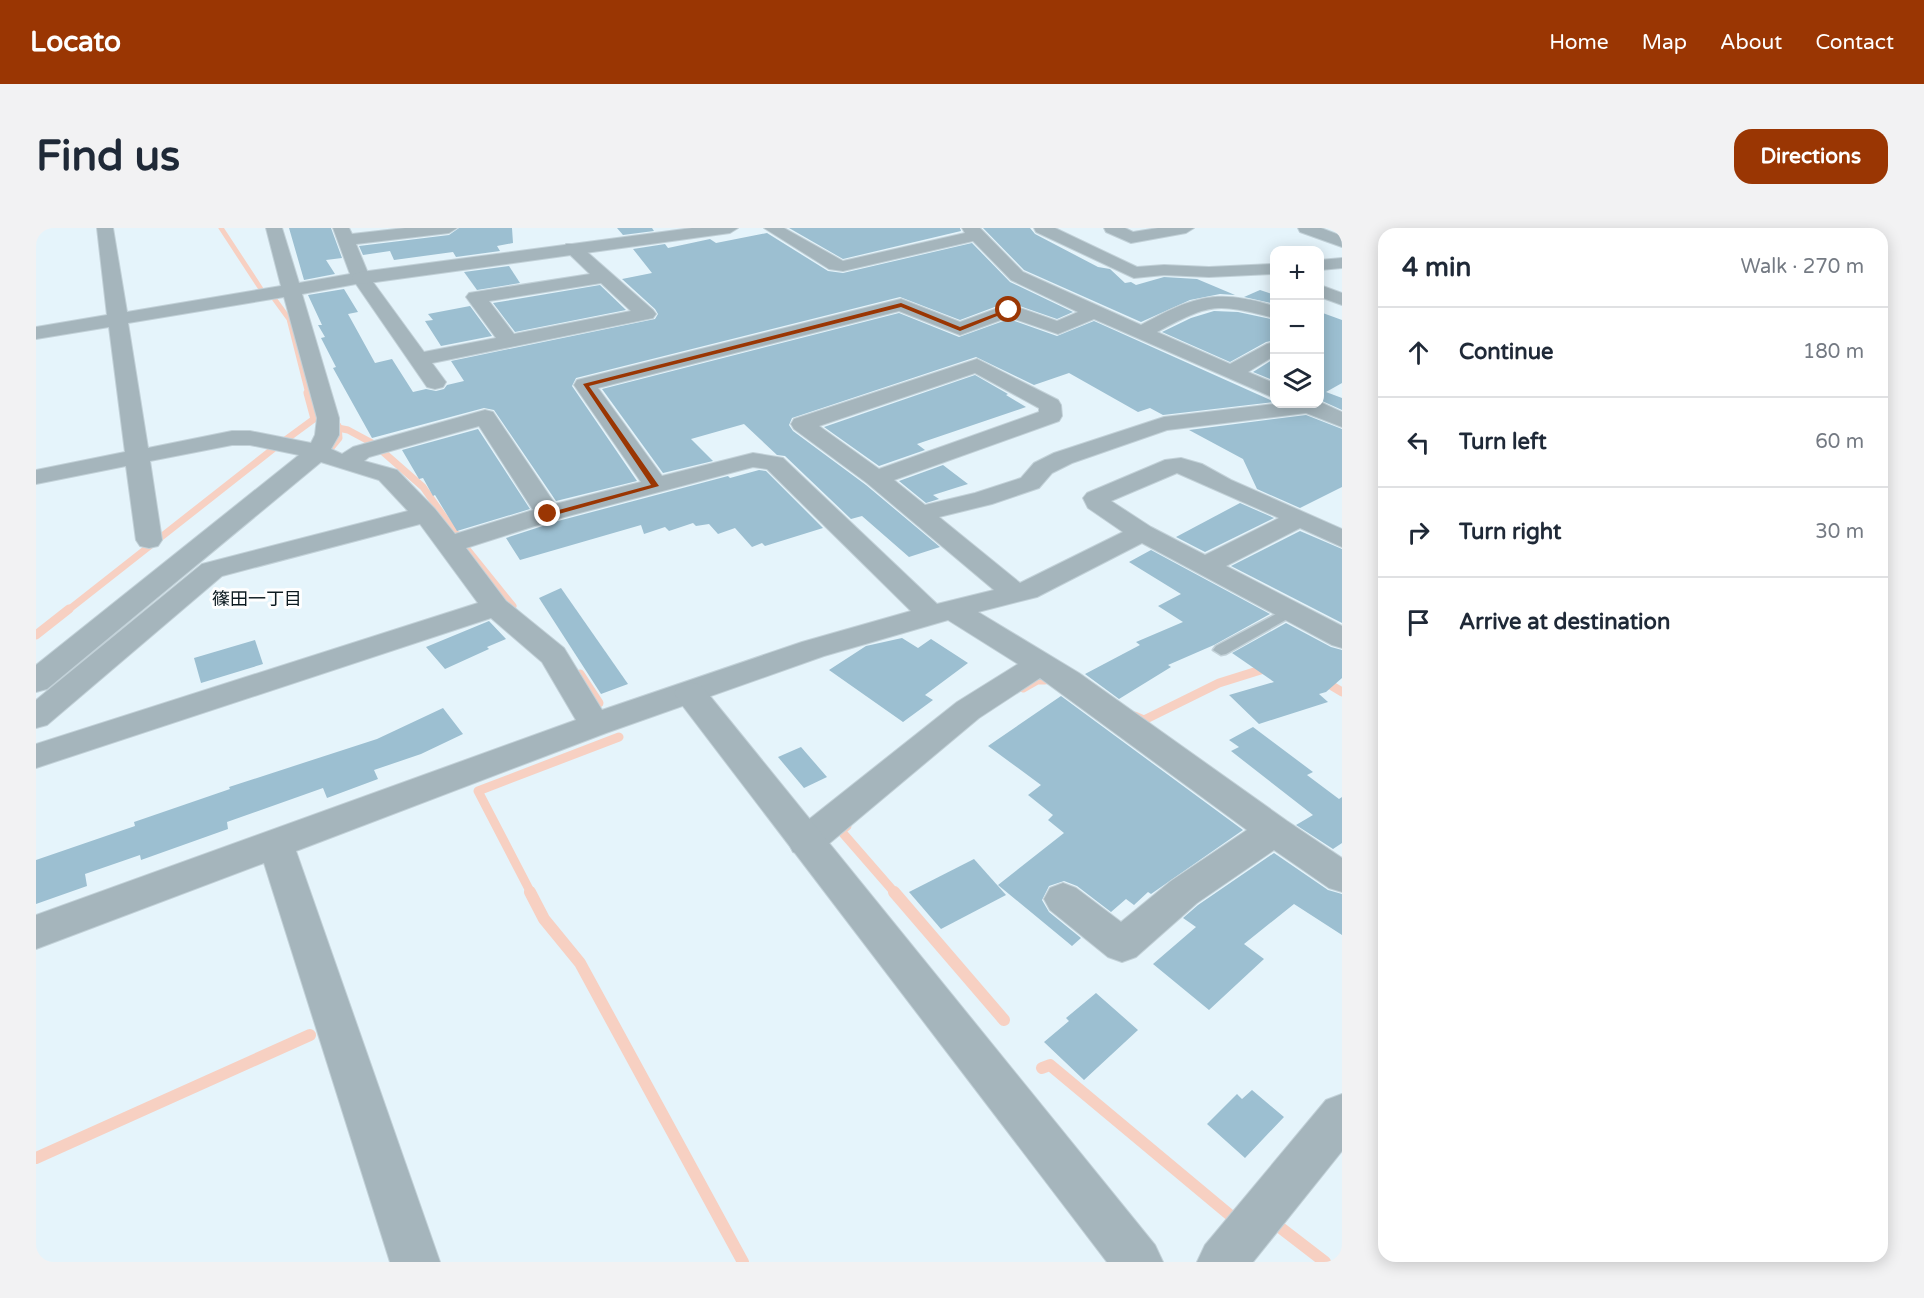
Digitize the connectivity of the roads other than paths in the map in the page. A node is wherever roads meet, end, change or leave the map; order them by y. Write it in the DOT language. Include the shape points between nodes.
graph roads {
  1 [pos="105,228"];
  2 [pos="274,228"];
  3 [pos="449,228"];
  4 [pos="730,228"];
  5 [pos="772,228"];
  6 [pos="1042,228"];
  7 [pos="1112,228"];
  8 [pos="1186,228"];
  9 [pos="1342,229"];
  10 [pos="974,231"];
  11 [pos="1313,231"];
  12 [pos="671,232"];
  13 [pos="343,234"];
  14 [pos="1342,243"];
  15 [pos="572,248"];
  16 [pos="1342,262"];
  17 [pos="1324,264"];
  18 [pos="1270,269"];
  19 [pos="605,276"];
  20 [pos="361,278"];
  21 [pos="1342,282"];
  22 [pos="1324,289"];
  23 [pos="291,290"];
  24 [pos="1324,292"];
  25 [pos="1342,299"];
  26 [pos="1270,310"];
  27 [pos="1094,312"];
  28 [pos="119,318"];
  29 [pos="36,333"];
  30 [pos="1141,333"];
  31 [pos="509,341"];
  32 [pos="1270,351"];
  33 [pos="419,359"];
  34 [pos="1232,372"];
  35 [pos="435,382"];
  36 [pos="1270,389"];
  37 [pos="1284,408"];
  38 [pos="1314,408"];
  39 [pos="1342,420"];
  40 [pos="318,452"];
  41 [pos="139,456"];
  42 [pos="344,463"];
  43 [pos="36,477"];
  44 [pos="876,478"];
  45 [pos="656,486"];
  46 [pos="1342,511"];
  47 [pos="426,514"];
  48 [pos="548,514"];
  49 [pos="920,514"];
  50 [pos="1306,522"];
  51 [pos="1142,533"];
  52 [pos="1342,538"];
  53 [pos="149,540"];
  54 [pos="449,545"];
  55 [pos="1206,566"];
  56 [pos="1016,594"];
  57 [pos="496,607"];
  58 [pos="1291,611"];
  59 [pos="942,612"];
  60 [pos="1342,638"];
  61 [pos="1221,650"];
  62 [pos="1040,663"];
  63 [pos="36,681"];
  64 [pos="690,693"];
  65 [pos="36,717"];
  66 [pos="595,725"];
  67 [pos="36,756"];
  68 [pos="1274,831"];
  69 [pos="275,842"];
  70 [pos="806,842"];
  71 [pos="1342,877"];
  72 [pos="1063,899"];
  73 [pos="36,932"];
  74 [pos="1342,1116"];
  75 [pos="416,1262"];
  76 [pos="1138,1262"];
  77 [pos="1222,1262"];
  1 -- 28 [label="street"];
  2 -- 23 [label="street"];
  3 -- 13 [label="street"];
  4 -- 12 [label="street"];
  5 -- 10 [label="street" via="843,266"];
  6 -- 18 [label="street" via="1134,273"];
  7 -- 8 [label="street" via="1131,238"];
  9 -- 11 [label="street"];
  10 -- 27 [label="street" via="1017,276"];
  11 -- 14 [label="street"];
  12 -- 15 [label="street"];
  13 -- 20 [label="street"];
  15 -- 19 [label="street"];
  15 -- 20 [label="street"];
  16 -- 17 [label="street"];
  19 -- 31 [label="street" via="476,297"];
  19 -- 31 [label="street" via="646,314"];
  20 -- 23 [label="street"];
  20 -- 33 [label="street"];
  21 -- 22 [label="street"];
  23 -- 28 [label="street"];
  23 -- 40 [label="street" via="328,418 327,435"];
  24 -- 25 [label="street"];
  26 -- 30 [label="street" via="1246,302 1205,302"];
  27 -- 30 [label="street"];
  27 -- 45 [label="street" via="1058,328 1009,310 960,329 901,305 585,385"];
  28 -- 29 [label="street"];
  28 -- 41 [label="street"];
  30 -- 34 [label="street"];
  31 -- 33 [label="street"];
  32 -- 34 [label="street"];
  33 -- 35 [label="street"];
  34 -- 36 [label="street"];
  37 -- 49 [label="street" via="1164,424 1063,458 1043,468 1030,483"];
  38 -- 39 [label="street"];
  40 -- 41 [label="street" via="241,438"];
  40 -- 42 [label="street"];
  40 -- 63 [label="street"];
  41 -- 43 [label="street"];
  41 -- 53 [label="street"];
  42 -- 47 [label="street" via="388,475"];
  42 -- 48 [label="street" via="361,452 485,417"];
  44 -- 44 [label="street" via="802,424 976,365 1050,405 1051,416"];
  44 -- 49 [label="street"];
  45 -- 48 [label="street"];
  45 -- 59 [label="street" via="753,460 774,464"];
  46 -- 50 [label="street"];
  47 -- 54 [label="street"];
  47 -- 65 [label="street" via="212,570"];
  48 -- 54 [label="street"];
  49 -- 56 [label="street"];
  50 -- 51 [label="street" via="1183,465 1174,465 1095,498"];
  50 -- 52 [label="street"];
  50 -- 55 [label="street"];
  51 -- 55 [label="street"];
  51 -- 56 [label="street"];
  54 -- 57 [label="street"];
  55 -- 58 [label="street"];
  56 -- 59 [label="street"];
  57 -- 66 [label="street" via="553,655"];
  57 -- 67 [label="street"];
  58 -- 60 [label="street"];
  58 -- 61 [label="lane"];
  59 -- 62 [label="street"];
  59 -- 64 [label="street" via="813,649"];
  62 -- 68 [label="street"];
  62 -- 70 [label="street" via="968,710"];
  64 -- 66 [label="street"];
  64 -- 70 [label="street"];
  66 -- 69 [label="street"];
  68 -- 71 [label="street"];
  68 -- 72 [label="street" via="1184,892 1122,945"];
  69 -- 73 [label="street"];
  69 -- 75 [label="street"];
  70 -- 76 [label="street"];
  74 -- 77 [label="street"];
}
